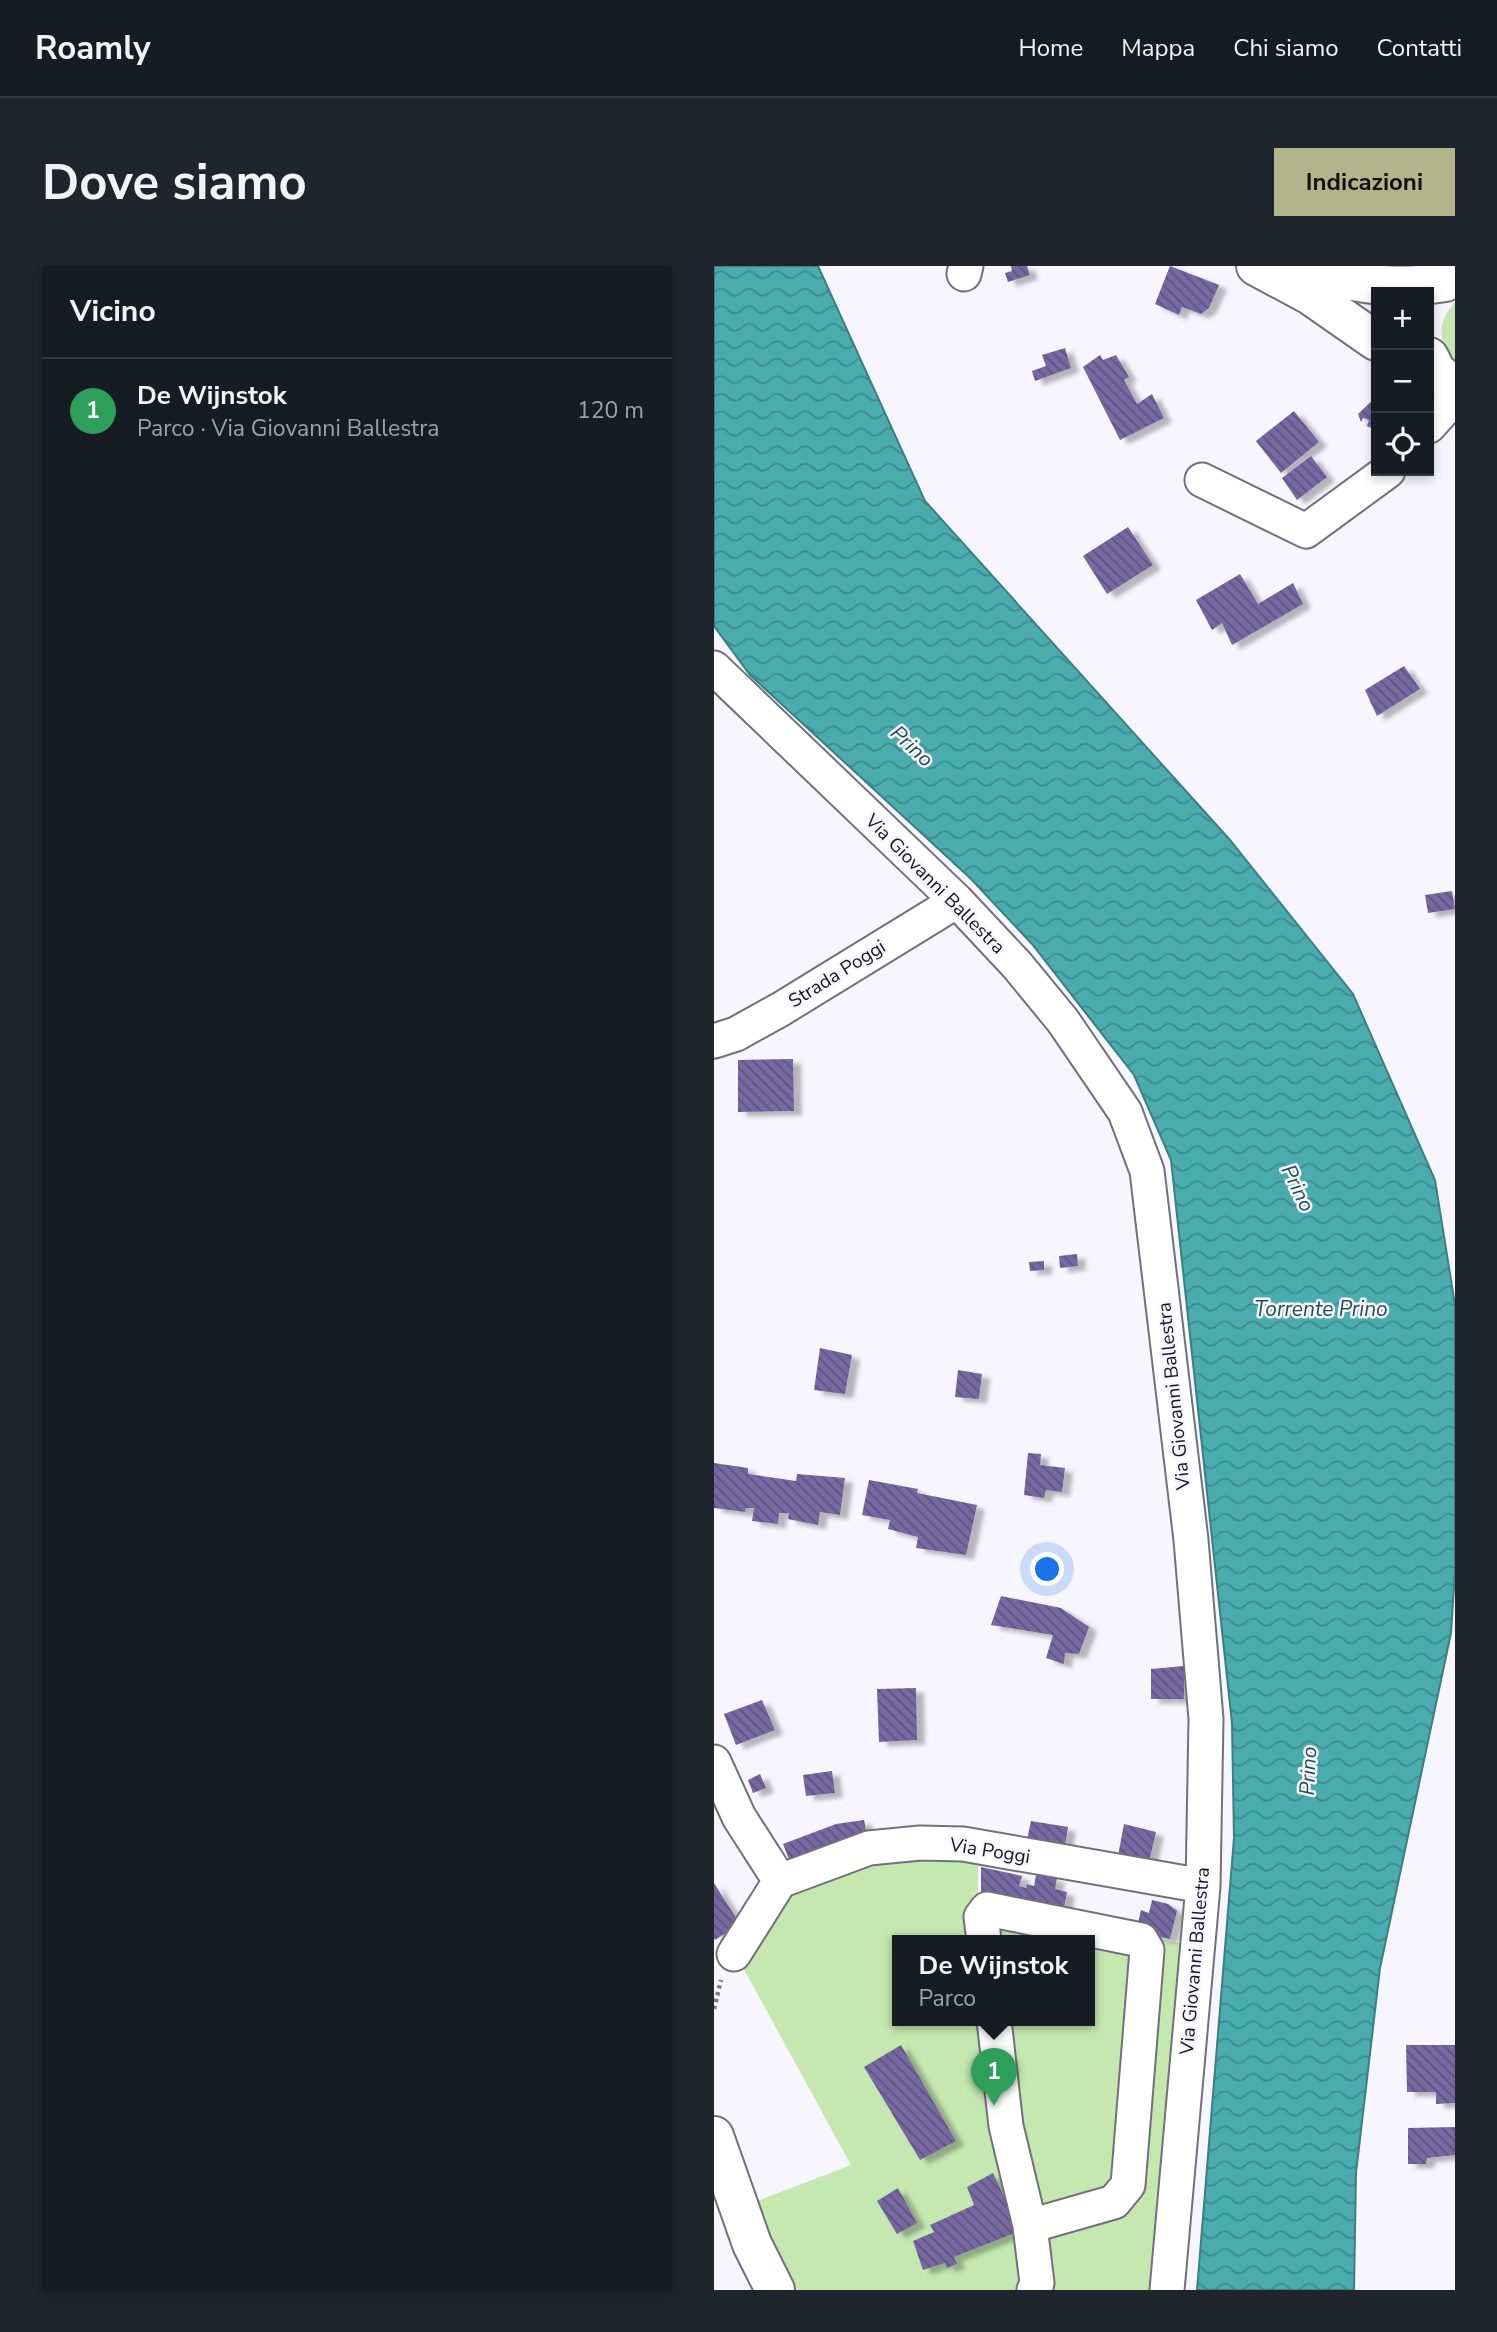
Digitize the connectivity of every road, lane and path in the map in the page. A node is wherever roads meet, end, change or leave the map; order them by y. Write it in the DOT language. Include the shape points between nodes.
graph roads {
  1 [pos="1256,266"];
  2 [pos="1287,266"];
  3 [pos="1330,285"];
  4 [pos="1443,288"];
  5 [pos="1371,335"];
  6 [pos="1443,380"];
  7 [pos="1433,413"];
  8 [pos="1381,476"];
  9 [pos="1202,480"];
  10 [pos="714,668"];
  11 [pos="957,901"];
  12 [pos="714,1041"];
  13 [pos="714,1762"];
  14 [pos="780,1881"];
  15 [pos="1203,1886"];
  16 [pos="983,1935"];
  17 [pos="734,1954"];
  18 [pos="995,2026"];
  19 [pos="714,2136"];
  20 [pos="1030,2227"];
  21 [pos="775,2290"];
  22 [pos="1034,2290"];
  23 [pos="1167,2290"];
  1 -- 3 [label="main road" via="1283,278"];
  2 -- 3 [label="main road"];
  3 -- 4 [label="main road"];
  3 -- 5 [label="main road"];
  6 -- 7 [label="street"];
  8 -- 9 [label="street" via="1306,530"];
  10 -- 11 [label="street, Via Giovanni Ballestra"];
  11 -- 12 [label="street, Strada Poggi" via="781,1009"];
  11 -- 15 [label="street, Via Giovanni Ballestra" via="1063,1021 1125,1112 1147,1171 1205,1680"];
  13 -- 14 [label="street" via="738,1817"];
  14 -- 15 [label="street, Via Poggi" via="869,1848 940,1843"];
  14 -- 17 [label="street"];
  15 -- 23 [label="street, Via Giovanni Ballestra"];
  16 -- 20 [label="street" via="981,1917 987,1909 1141,1940 1147,1950 1128,2185 1114,2202"];
  18 -- 20 [label="street" via="1006,2126"];
  19 -- 21 [label="main road" via="752,2244"];
  20 -- 22 [label="street"];
}
